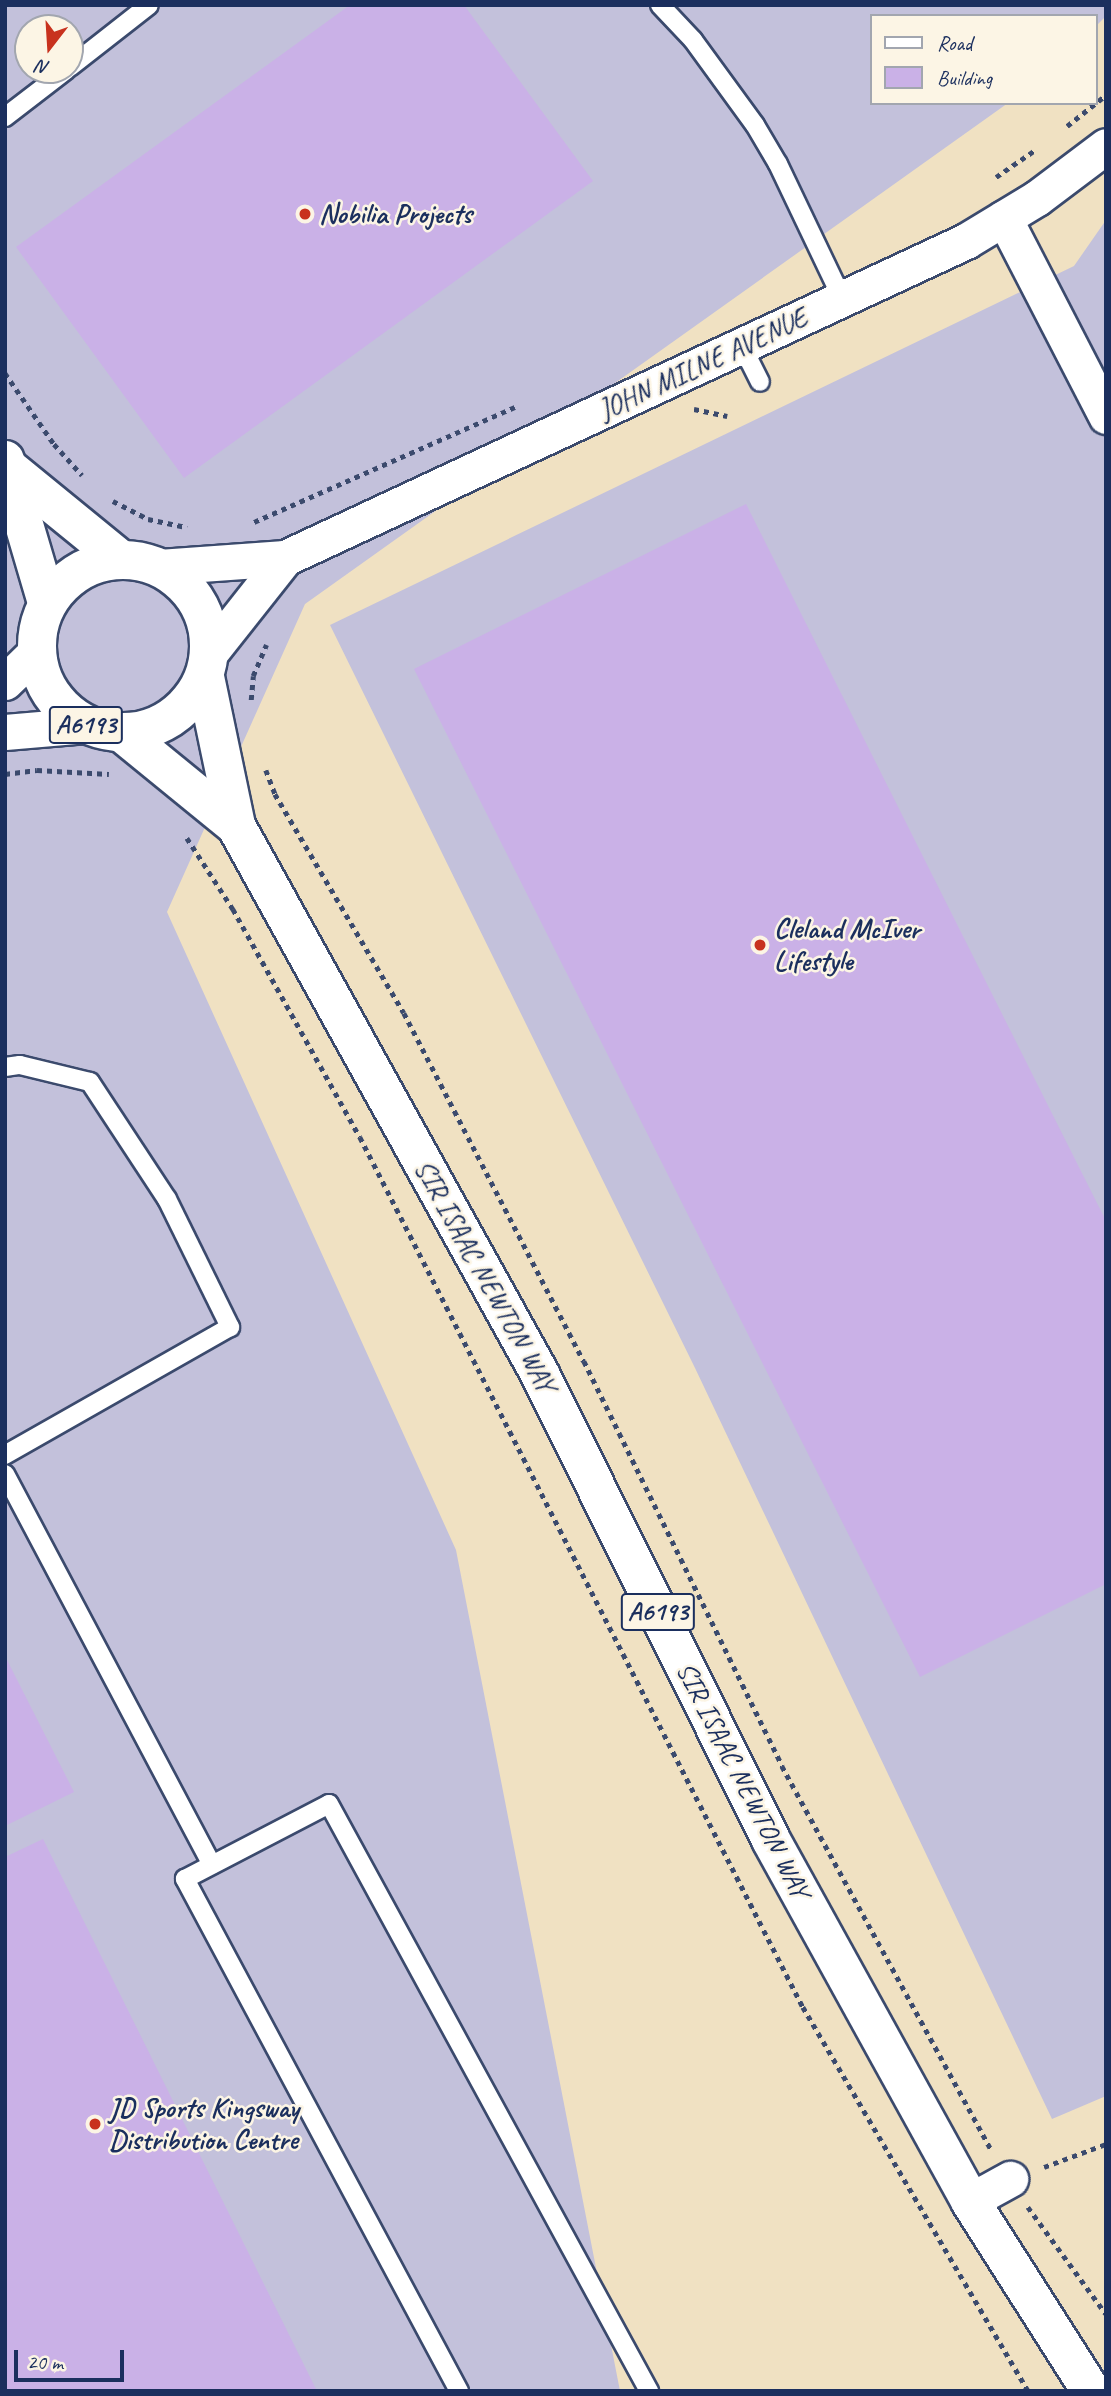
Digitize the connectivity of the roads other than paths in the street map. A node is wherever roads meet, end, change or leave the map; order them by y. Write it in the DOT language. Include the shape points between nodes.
graph roads {
  1 [pos="149,5"];
  2 [pos="660,5"];
  3 [pos="84,55"];
  4 [pos="48,84"];
  5 [pos="5,117"];
  6 [pos="1106,146"];
  7 [pos="1004,218"];
  8 [pos="843,300"];
  9 [pos="742,346"];
  10 [pos="760,382"];
  11 [pos="1106,416"];
  12 [pos="8,465"];
  13 [pos="285,558"];
  14 [pos="120,559"];
  15 [pos="159,567"];
  16 [pos="47,603"];
  17 [pos="36,652"];
  18 [pos="207,665"];
  19 [pos="5,682"];
  20 [pos="105,729"];
  21 [pos="5,732"];
  22 [pos="236,826"];
  23 [pos="5,1067"];
  24 [pos="5,1455"];
  25 [pos="5,1474"];
  26 [pos="212,1865"];
  27 [pos="1010,2179"];
  28 [pos="970,2201"];
  29 [pos="459,2391"];
  30 [pos="649,2391"];
  31 [pos="1091,2391"];
  1 -- 3 [label="lane"];
  2 -- 8 [label="lane" via="693,40 755,125"];
  4 -- 5 [label="lane"];
  6 -- 7 [label="street, JOHN MILNE AVENUE"];
  7 -- 8 [label="street, JOHN MILNE AVENUE"];
  7 -- 11 [label="street"];
  8 -- 9 [label="street, JOHN MILNE AVENUE"];
  9 -- 10 [label="lane"];
  9 -- 13 [label="street, JOHN MILNE AVENUE"];
  12 -- 14 [label="highway"];
  12 -- 16 [label="highway"];
  13 -- 15 [label="street, JOHN MILNE AVENUE"];
  13 -- 18 [label="street, JOHN MILNE AVENUE"];
  14 -- 15 [label="highway, A6193"];
  14 -- 16 [label="highway, A6193" via="91,565 66,581"];
  15 -- 18 [label="highway, A6193" via="181,582 198,602 208,627"];
  16 -- 17 [label="highway, A6193" via="38,627"];
  17 -- 19 [label="street"];
  17 -- 20 [label="highway, A6193" via="51,696"];
  18 -- 20 [label="highway, A6193" via="191,700 172,718 148,730"];
  18 -- 22 [label="highway, SIR ISAAC NEWTON WAY / A6193"];
  20 -- 21 [label="street"];
  20 -- 22 [label="highway, SIR ISAAC NEWTON WAY / A6193"];
  22 -- 28 [label="highway, SIR ISAAC NEWTON WAY / A6193" via="540,1374 771,1840"];
  23 -- 24 [label="lane" via="20,1065 90,1082 167,1199 230,1327"];
  25 -- 26 [label="lane"];
  26 -- 29 [label="lane" via="186,1879"];
  26 -- 30 [label="lane" via="329,1804"];
  27 -- 28 [label="street"];
  28 -- 31 [label="highway, SIR ISAAC NEWTON WAY / A6193"];
}
